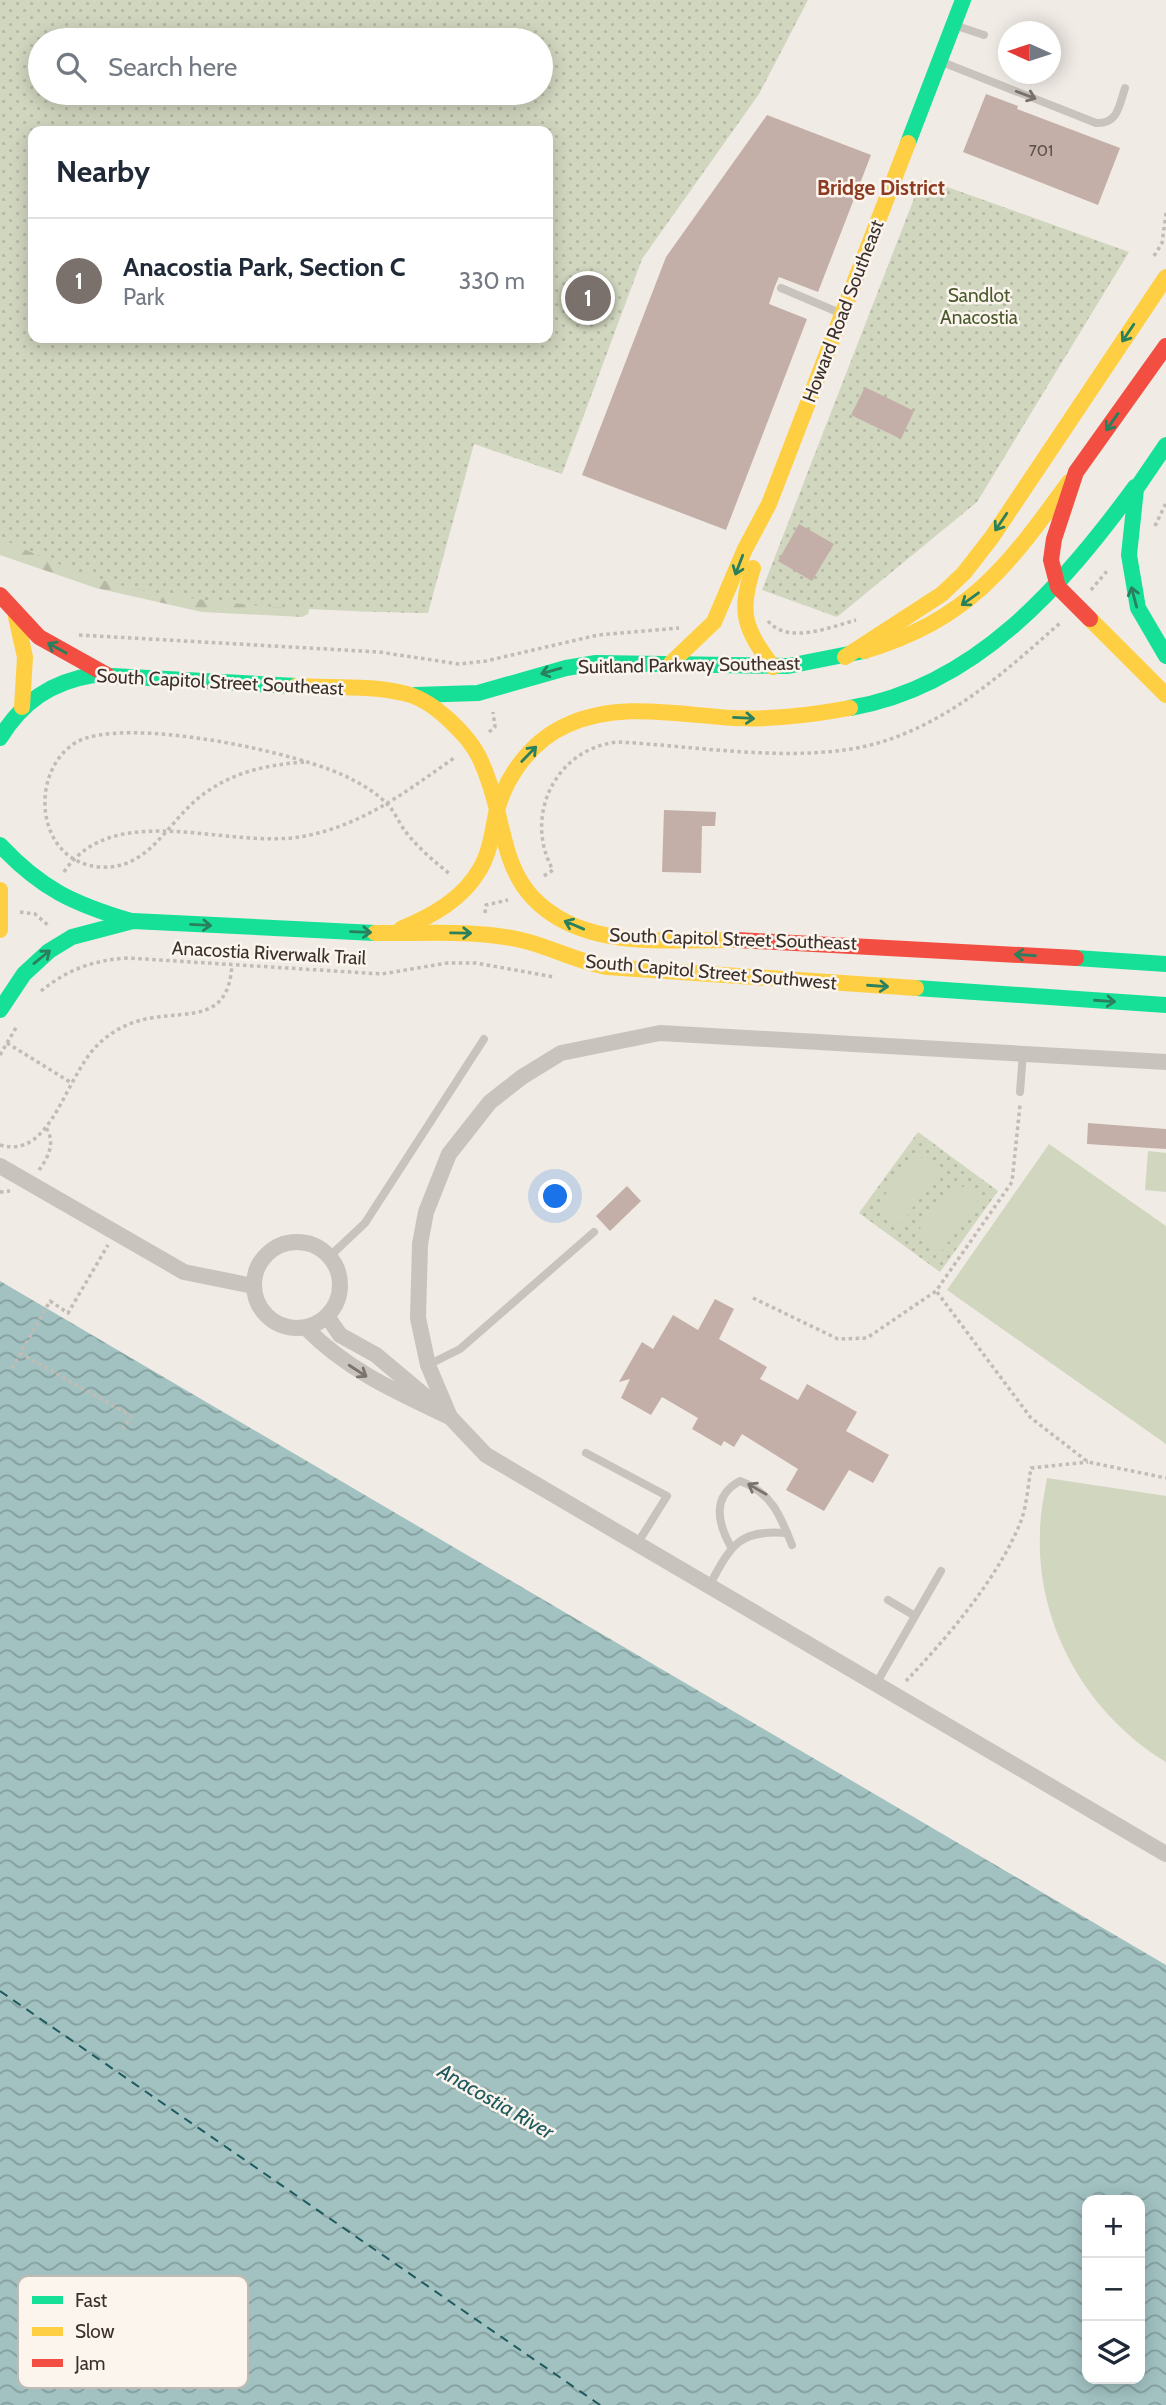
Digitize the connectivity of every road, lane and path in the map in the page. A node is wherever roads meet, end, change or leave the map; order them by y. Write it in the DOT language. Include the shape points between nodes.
graph roads {
  1 [pos="963,0"];
  2 [pos="953,24"];
  3 [pos="985,36"];
  4 [pos="939,61"];
  5 [pos="1125,88"];
  6 [pos="1166,213"];
  7 [pos="1152,259"];
  8 [pos="1166,277"];
  9 [pos="781,288"];
  10 [pos="842,314"];
  11 [pos="1166,346"];
  12 [pos="1166,445"];
  13 [pos="1076,472"];
  14 [pos="1137,485"];
  15 [pos="769,504"];
  16 [pos="1113,565"];
  17 [pos="1058,587"];
  18 [pos="0,595"];
  19 [pos="1085,597"];
  20 [pos="14,611"];
  21 [pos="866,617"];
  22 [pos="1064,619"];
  23 [pos="758,622"];
  24 [pos="682,627"];
  25 [pos="75,634"];
  26 [pos="1166,656"];
  27 [pos="845,657"];
  28 [pos="671,663"];
  29 [pos="773,667"];
  30 [pos="107,675"];
  31 [pos="413,695"];
  32 [pos="1166,695"];
  33 [pos="22,707"];
  34 [pos="493,710"];
  35 [pos="489,732"];
  36 [pos="0,738"];
  37 [pos="456,757"];
  38 [pos="304,762"];
  39 [pos="388,805"];
  40 [pos="496,813"];
  41 [pos="167,831"];
  42 [pos="0,845"];
  43 [pos="75,858"];
  44 [pos="451,876"];
  45 [pos="543,877"];
  46 [pos="59,881"];
  47 [pos="0,890"];
  48 [pos="510,900"];
  49 [pos="21,912"];
  50 [pos="484,920"];
  51 [pos="133,921"];
  52 [pos="50,927"];
  53 [pos="0,930"];
  54 [pos="392,932"];
  55 [pos="487,964"];
  56 [pos="1166,964"];
  57 [pos="232,965"];
  58 [pos="52,981"];
  59 [pos="1166,1005"];
  60 [pos="0,1010"];
  61 [pos="484,1039"];
  62 [pos="7,1043"];
  63 [pos="1023,1053"];
  64 [pos="1166,1062"];
  65 [pos="70,1082"];
  66 [pos="1020,1092"];
  67 [pos="46,1128"];
  68 [pos="0,1145"];
  69 [pos="0,1166"];
  70 [pos="35,1175"];
  71 [pos="115,1232"];
  72 [pos="594,1232"];
  73 [pos="329,1257"];
  74 [pos="253,1286"];
  75 [pos="936,1292"];
  76 [pos="753,1298"];
  77 [pos="327,1316"];
  78 [pos="306,1328"];
  79 [pos="20,1353"];
  80 [pos="428,1365"];
  81 [pos="12,1368"];
  82 [pos="450,1417"];
  83 [pos="123,1429"];
  84 [pos="586,1453"];
  85 [pos="1088,1462"];
  86 [pos="1166,1478"];
  87 [pos="787,1532"];
  88 [pos="637,1544"];
  89 [pos="792,1545"];
  90 [pos="731,1547"];
  91 [pos="941,1571"];
  92 [pos="709,1587"];
  93 [pos="888,1600"];
  94 [pos="915,1616"];
  95 [pos="876,1684"];
  96 [pos="902,1685"];
  97 [pos="1166,1854"];
  1 -- 2 [label="main road, Howard Road Southeast"];
  2 -- 3 [label="lane"];
  2 -- 4 [label="main road, Howard Road Southeast"];
  4 -- 5 [label="lane, one-way" via="1096,123 1114,120"];
  4 -- 10 [label="main road, Howard Road Southeast"];
  6 -- 7 [label="path" via="1162,243"];
  8 -- 27 [label="main road, one-way" via="964,573 927,605"];
  9 -- 10 [label="lane"];
  10 -- 15 [label="main road, Howard Road Southeast"];
  11 -- 13 [label="main road, Suitland Parkway Southeast, one-way"];
  12 -- 14 [label="main road"];
  13 -- 17 [label="main road" via="1052,551"];
  13 -- 27 [label="main road, Suitland Parkway Southeast, one-way" via="1010,562 983,589 911,634"];
  14 -- 17 [label="main road"];
  26 -- 14 [label="main road, one-way" via="1142,620 1130,579 1129,534"];
  15 -- 28 [label="main road, Howard Road Southeast, one-way" via="714,621"];
  15 -- 29 [label="main road, Howard Road Southeast" via="741,608 745,626"];
  16 -- 19 [label="path"];
  17 -- 32 [label="main road"];
  40 -- 17 [label="main road, one-way" via="507,784 530,752 577,721 620,712 774,719 865,705 951,672 996,642"];
  18 -- 20 [label="main road"];
  30 -- 20 [label="main road, one-way" via="49,644"];
  20 -- 33 [label="main road" via="25,657"];
  21 -- 23 [label="path" via="794,633 778,630 767,620"];
  22 -- 45 [label="path" via="971,698 879,742 809,753 618,742 588,750 555,778 545,799 541,840 553,870"];
  24 -- 25 [label="path" via="598,635 459,664 379,652"];
  27 -- 29 [label="main road, Suitland Parkway Southeast"];
  28 -- 29 [label="main road, Suitland Parkway Southeast"];
  28 -- 31 [label="main road, Suitland Parkway Southeast, one-way" via="583,664 479,693"];
  30 -- 31 [label="main road, South Capitol Street Southeast" via="360,688"];
  30 -- 33 [label="main road, South Capitol Street Southeast" via="69,680"];
  31 -- 40 [label="main road, South Capitol Street Southeast" via="446,716 474,744 491,780"];
  33 -- 36 [label="main road, South Capitol Street Southeast"];
  34 -- 35 [label="path" via="495,727"];
  37 -- 39 [label="path"];
  38 -- 39 [label="path" via="343,774"];
  38 -- 41 [label="path" via="260,767 226,780 194,801"];
  38 -- 43 [label="path" via="184,737 107,733 83,739 53,765 44,795 50,831"];
  39 -- 41 [label="path" via="332,829 282,840"];
  39 -- 44 [label="path" via="404,830"];
  40 -- 54 [label="main road" via="486,856 466,888 432,915"];
  56 -- 40 [label="main road, South Capitol Street Southeast, one-way" via="852,944 606,936 567,923 524,890 506,860"];
  41 -- 43 [label="path" via="115,835 97,841"];
  41 -- 43 [label="path" via="151,849 124,864 98,867"];
  42 -- 51 [label="main road" via="50,893"];
  43 -- 46 [label="path"];
  47 -- 53 [label="main road"];
  48 -- 50 [label="path" via="486,905"];
  49 -- 52 [label="path" via="35,914"];
  51 -- 54 [label="main road, South Capitol Street Southwest, one-way"];
  60 -- 51 [label="main road, South Capitol Street Southwest, one-way" via="24,974 49,951 83,933"];
  54 -- 59 [label="main road, South Capitol Street Southwest, one-way" via="496,935 607,967"];
  55 -- 57 [label="path, Anacostia Riverwalk Trail" via="447,963 382,974"];
  57 -- 58 [label="path, Anacostia Riverwalk Trail" via="103,960 78,966"];
  57 -- 65 [label="path" via="230,986 219,1002 205,1012 154,1017 120,1028 89,1053"];
  61 -- 73 [label="lane" via="365,1223"];
  62 -- 65 [label="path"];
  63 -- 64 [label="street"];
  63 -- 66 [label="lane"];
  63 -- 80 [label="street" via="660,1033 561,1053 490,1102 449,1154 437,1181 420,1244 418,1318"];
  65 -- 67 [label="path"];
  66 -- 75 [label="path" via="1012,1182"];
  67 -- 68 [label="path" via="25,1147"];
  67 -- 70 [label="path" via="51,1136 49,1151"];
  69 -- 71 [label="street"];
  71 -- 74 [label="street" via="184,1272"];
  71 -- 79 [label="path" via="68,1312 50,1301"];
  72 -- 80 [label="lane" via="460,1349"];
  73 -- 74 [label="street" via="307,1243 281,1245 261,1261"];
  73 -- 77 [label="street" via="336,1268 339,1293"];
  74 -- 78 [label="street" via="256,1301 276,1324"];
  75 -- 76 [label="path" via="867,1338 838,1339"];
  75 -- 85 [label="path" via="1031,1418"];
  77 -- 78 [label="street"];
  77 -- 82 [label="street" via="340,1335 376,1355"];
  78 -- 82 [label="street, one-way" via="365,1376"];
  79 -- 81 [label="path"];
  79 -- 83 [label="path" via="131,1416"];
  80 -- 82 [label="street"];
  82 -- 88 [label="street" via="486,1455"];
  84 -- 88 [label="lane" via="667,1496"];
  85 -- 86 [label="path"];
  85 -- 96 [label="path" via="1031,1468 1022,1520 986,1583 946,1639"];
  87 -- 89 [label="lane"];
  87 -- 90 [label="lane" via="762,1531"];
  87 -- 90 [label="lane, one-way" via="772,1499 740,1481 722,1496 718,1513"];
  88 -- 92 [label="street"];
  90 -- 92 [label="lane"];
  91 -- 94 [label="lane"];
  92 -- 95 [label="street"];
  93 -- 94 [label="lane"];
  94 -- 95 [label="lane"];
  95 -- 97 [label="street"];
}
